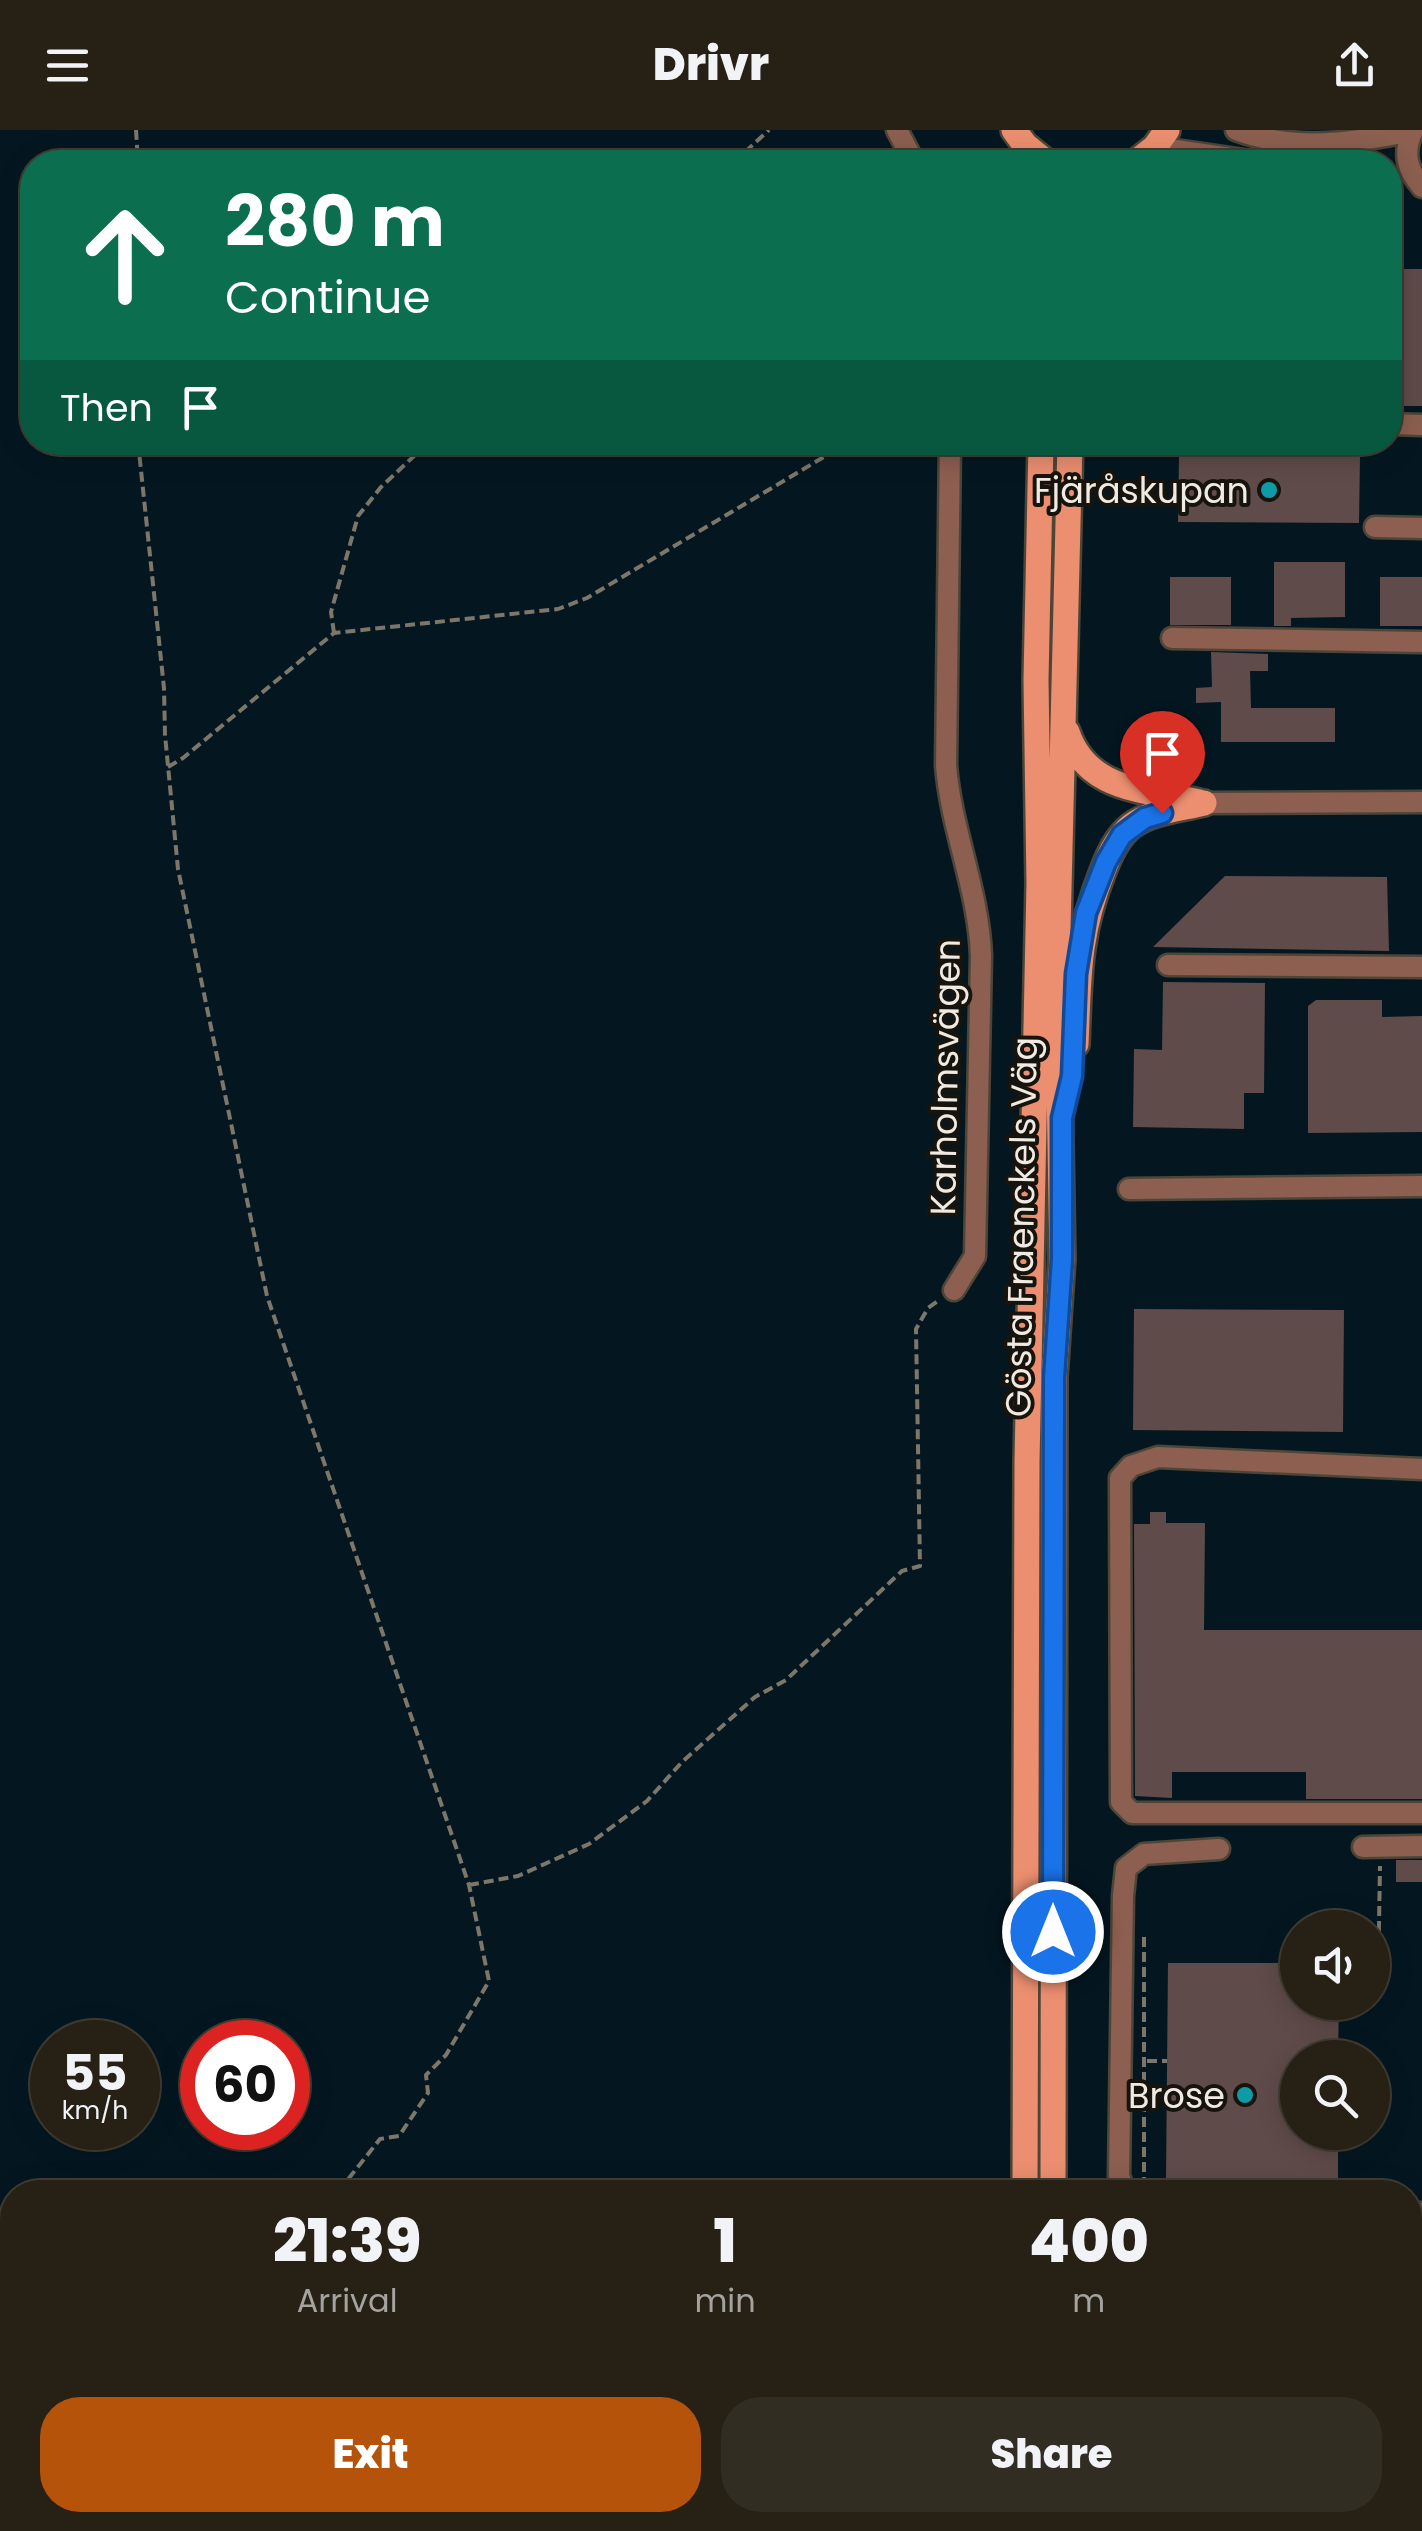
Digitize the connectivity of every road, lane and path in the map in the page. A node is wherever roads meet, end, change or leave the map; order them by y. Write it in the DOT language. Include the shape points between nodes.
graph roads {
  1 [pos="769,130"];
  2 [pos="1236,130"];
  3 [pos="1349,130"];
  4 [pos="1413,130"];
  5 [pos="1299,143"];
  6 [pos="1152,146"];
  7 [pos="747,150"];
  8 [pos="1178,150"];
  9 [pos="1421,186"];
  10 [pos="139,455"];
  11 [pos="415,455"];
  12 [pos="828,455"];
  13 [pos="950,455"];
  14 [pos="1041,455"];
  15 [pos="1070,455"];
  16 [pos="1375,527"];
  17 [pos="1422,528"];
  18 [pos="334,634"];
  19 [pos="1172,638"];
  20 [pos="1422,642"];
  21 [pos="1064,722"];
  22 [pos="168,767"];
  23 [pos="1422,802"];
  24 [pos="1204,803"];
  25 [pos="1168,964"];
  26 [pos="1422,966"];
  27 [pos="1062,1118"];
  28 [pos="1422,1186"];
  29 [pos="1129,1189"];
  30 [pos="954,1290"];
  31 [pos="1422,1469"];
  32 [pos="1422,1813"];
  33 [pos="1422,1846"];
  34 [pos="1372,1847"];
  35 [pos="1218,1849"];
  36 [pos="469,1885"];
  37 [pos="1375,1910"];
  38 [pos="1144,1932"];
  39 [pos="1167,2061"];
  40 [pos="1144,2062"];
  41 [pos="348,2180"];
  42 [pos="1025,2180"];
  43 [pos="1053,2180"];
  44 [pos="1120,2180"];
  45 [pos="1145,2180"];
  1 -- 7 [label="path"];
  2 -- 5 [label="street"];
  3 -- 5 [label="street"];
  4 -- 5 [label="street" via="1350,143"];
  4 -- 9 [label="street" via="1408,166"];
  6 -- 8 [label="street"];
  10 -- 22 [label="path"];
  11 -- 18 [label="path" via="358,516 332,612"];
  12 -- 18 [label="path" via="558,609"];
  13 -- 30 [label="street, Karholmsvägen" via="946,765 981,956 976,1256"];
  14 -- 42 [label="main road, Gösta Fraenckels Väg"];
  15 -- 21 [label="main road, Gösta Fraenckels Väg"];
  16 -- 17 [label="street"];
  18 -- 22 [label="path"];
  19 -- 20 [label="street"];
  21 -- 24 [label="main road" via="1079,759 1100,777"];
  21 -- 27 [label="main road, Gösta Fraenckels Väg" via="1057,969"];
  22 -- 36 [label="path" via="178,870 267,1296"];
  23 -- 24 [label="street"];
  24 -- 27 [label="main road" via="1145,818 1122,835 1106,862 1080,946 1072,1076"];
  25 -- 26 [label="street"];
  27 -- 43 [label="main road, Gösta Fraenckels Väg" via="1054,1378"];
  28 -- 29 [label="street"];
  30 -- 36 [label="path" via="928,1308 916,1329 920,1566 902,1571 786,1680 755,1697 647,1801 589,1844 518,1876"];
  31 -- 32 [label="street" via="1158,1457 1131,1466 1120,1478 1125,1810"];
  33 -- 34 [label="street"];
  34 -- 37 [label="path"];
  35 -- 44 [label="street" via="1144,1854 1126,1868"];
  36 -- 41 [label="path" via="489,1981 446,2056 426,2075 428,2093 399,2136 380,2139"];
  38 -- 40 [label="path"];
  39 -- 40 [label="path"];
  40 -- 45 [label="path"];
}
